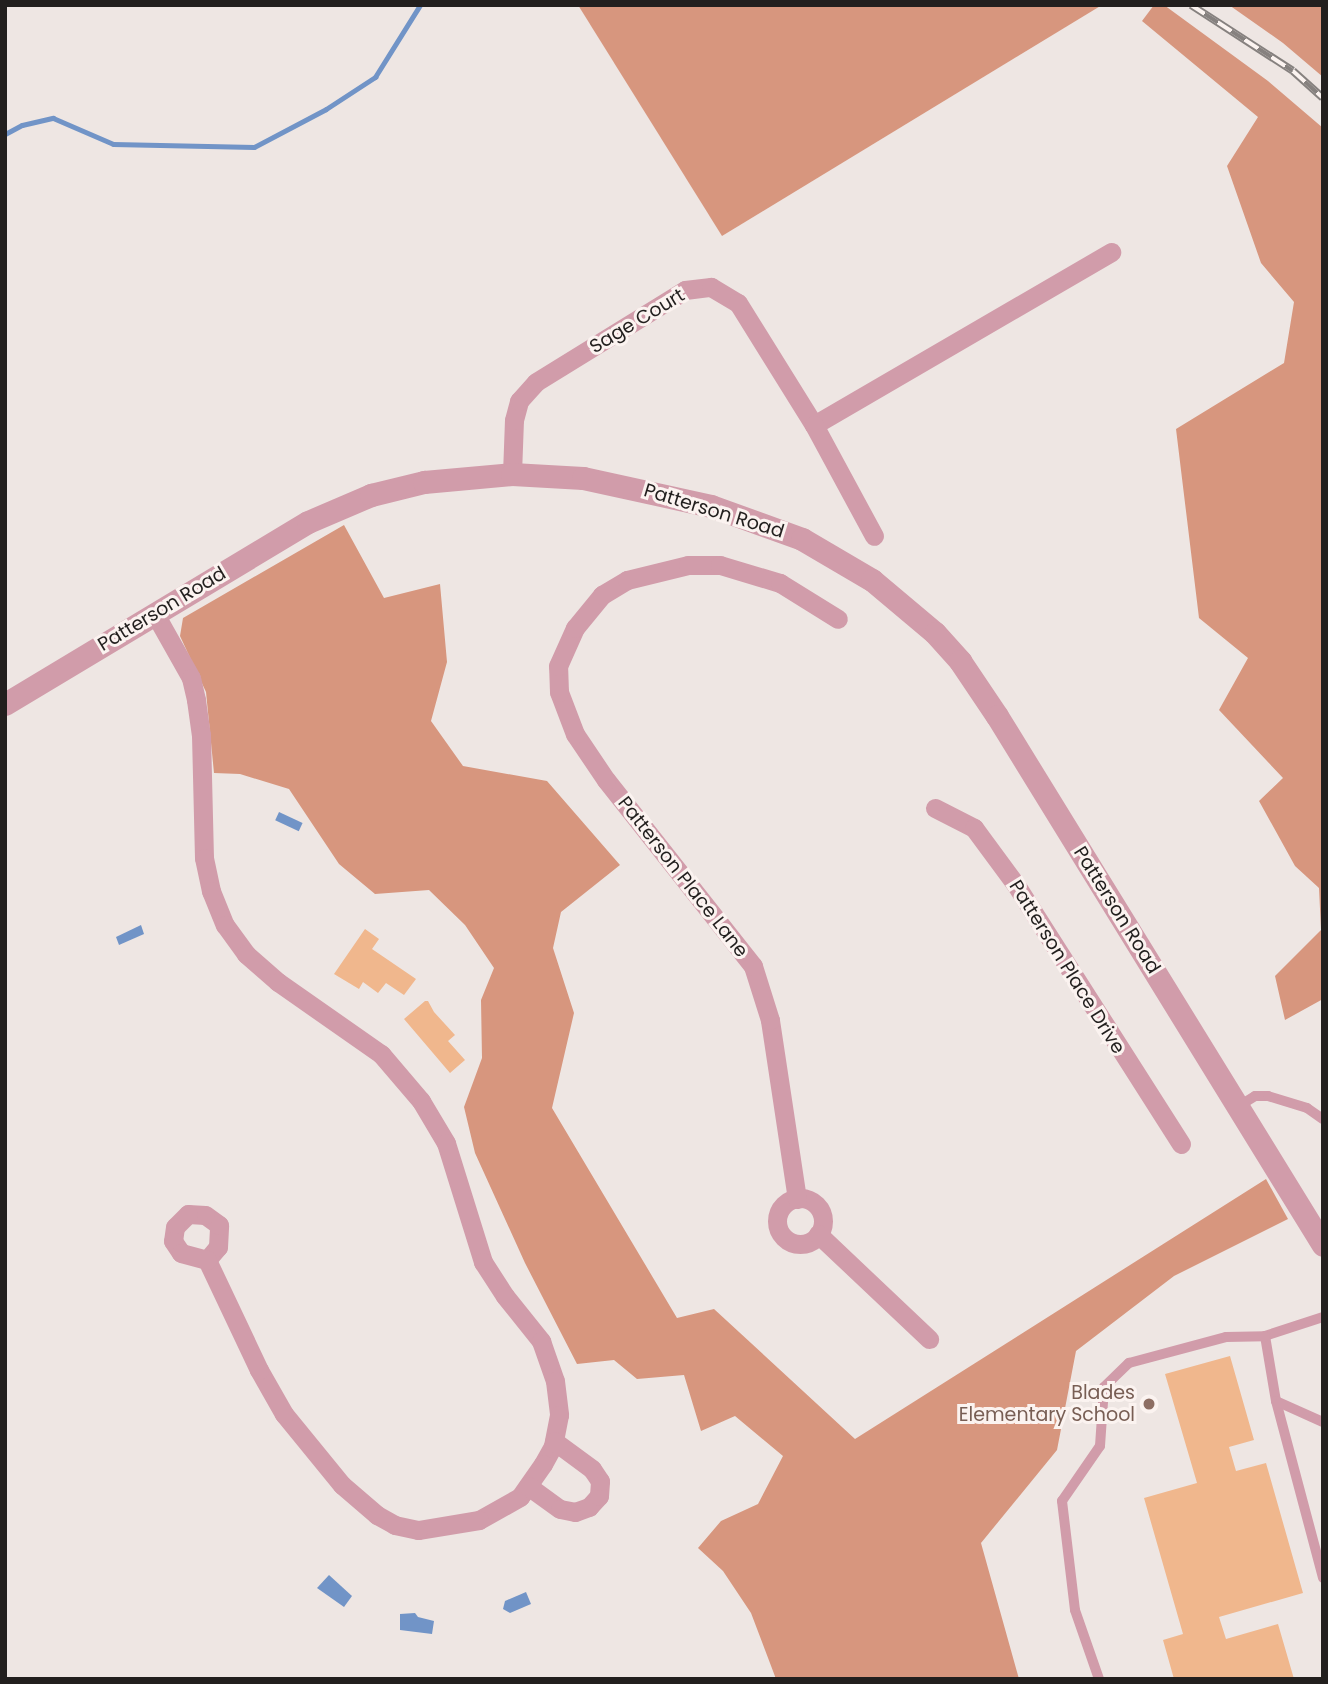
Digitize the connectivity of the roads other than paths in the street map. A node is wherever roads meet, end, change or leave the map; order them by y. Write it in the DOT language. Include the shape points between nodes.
graph roads {
  1 [pos="1111,252"];
  2 [pos="814,425"];
  3 [pos="512,474"];
  4 [pos="874,536"];
  5 [pos="155,614"];
  6 [pos="838,620"];
  7 [pos="5,704"];
  8 [pos="935,808"];
  9 [pos="1238,1107"];
  10 [pos="1323,1119"];
  11 [pos="1181,1144"];
  12 [pos="797,1199"];
  13 [pos="818,1234"];
  14 [pos="1323,1245"];
  15 [pos="207,1260"];
  16 [pos="1323,1317"];
  17 [pos="1265,1336"];
  18 [pos="929,1339"];
  19 [pos="1276,1401"];
  20 [pos="1323,1422"];
  21 [pos="554,1441"];
  22 [pos="528,1486"];
  23 [pos="1323,1578"];
  24 [pos="1099,1679"];
  1 -- 2 [label="street"];
  2 -- 3 [label="street, Sage Court" via="738,303 711,287 685,290 536,382 519,401 514,420"];
  2 -- 4 [label="street, Sage Court"];
  3 -- 5 [label="street, Patterson Road" via="424,482 338,507"];
  3 -- 9 [label="street, Patterson Road" via="623,485 757,521 842,561 900,601 960,661 991,707"];
  5 -- 7 [label="street, Patterson Road"];
  5 -- 21 [label="street" via="191,678 196,700 204,858 225,925 246,954 278,982 381,1054 421,1101 446,1143 483,1262 541,1340 555,1381 559,1415"];
  6 -- 12 [label="street, Patterson Place Lane" via="780,583 720,565 688,565 627,580 602,595 583,618 558,666 559,692 575,734 753,966 770,1020"];
  8 -- 11 [label="street, Patterson Place Drive" via="974,828 1016,885"];
  9 -- 10 [label="lane" via="1255,1096 1268,1096 1307,1108"];
  9 -- 14 [label="street, Patterson Road"];
  12 -- 13 [label="street" via="817,1206 822,1219"];
  12 -- 13 [label="street" via="779,1211 779,1232 798,1244"];
  13 -- 18 [label="street"];
  15 -- 22 [label="street" via="284,1414 342,1485 369,1509 413,1530 458,1526 520,1497"];
  16 -- 17 [label="lane"];
  17 -- 19 [label="lane"];
  17 -- 24 [label="lane" via="1226,1337 1129,1363 1104,1387 1100,1446 1062,1502 1075,1610"];
  19 -- 20 [label="lane"];
  19 -- 23 [label="lane"];
  21 -- 22 [label="street"];
  21 -- 22 [label="street" via="592,1469 600,1481 599,1496 589,1507 575,1512 560,1508"];
}
